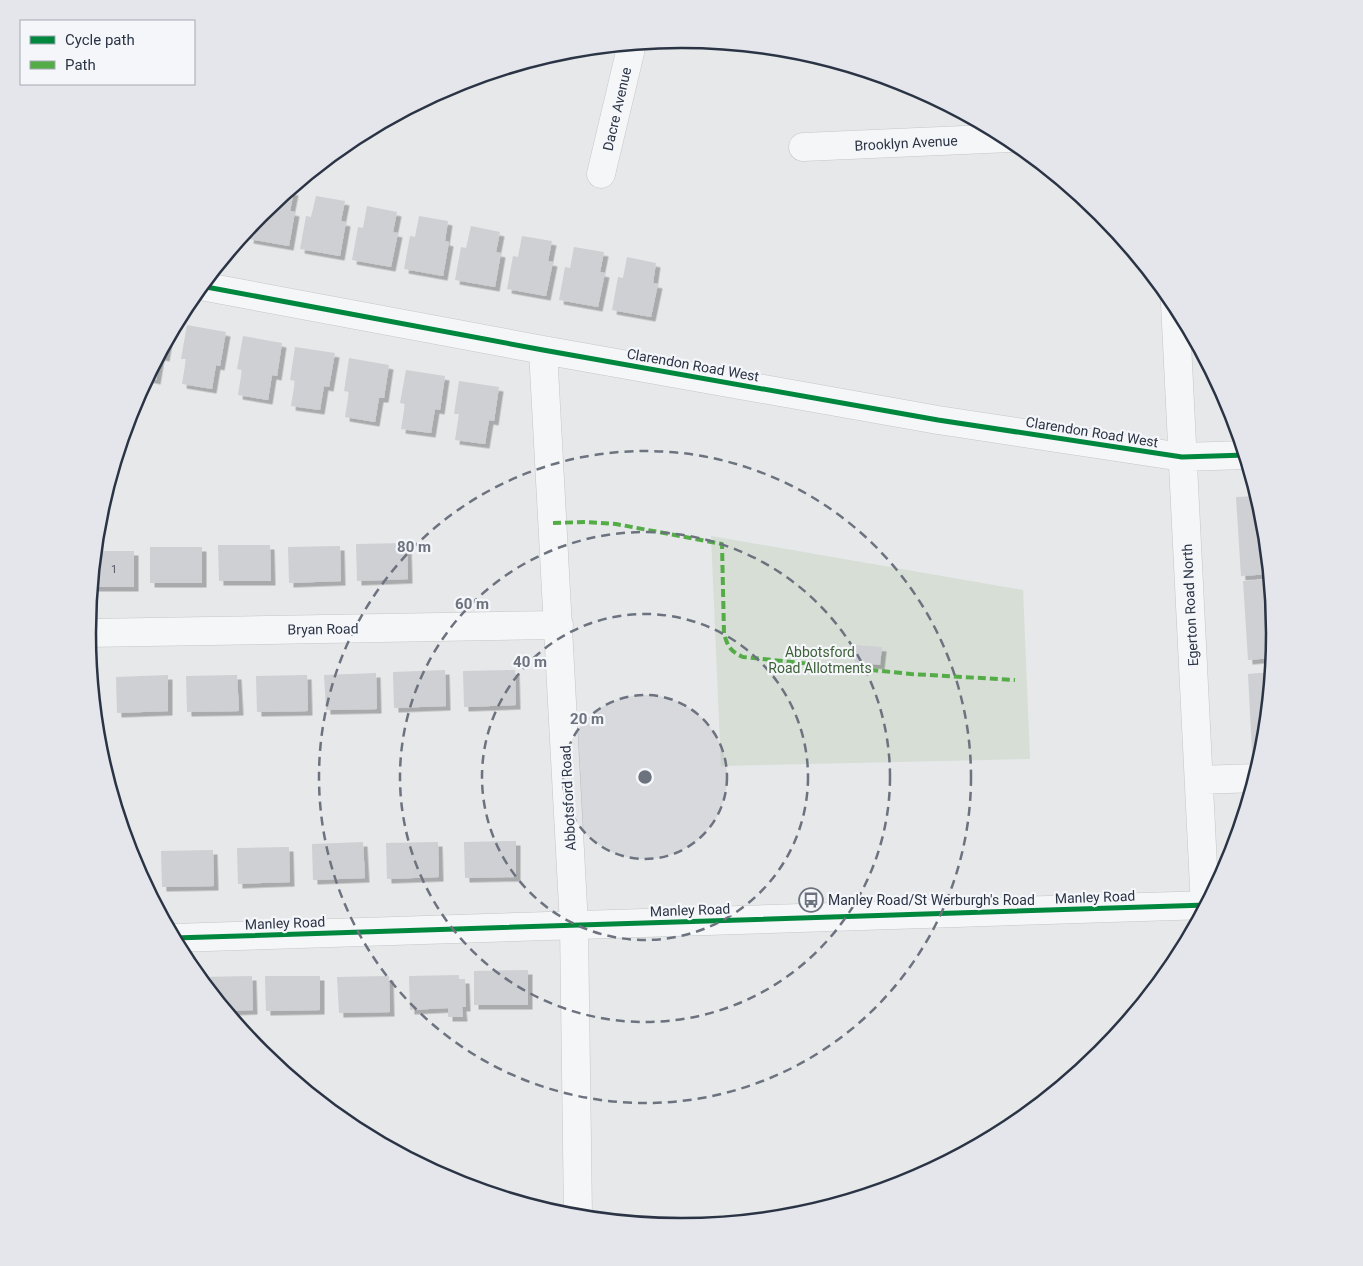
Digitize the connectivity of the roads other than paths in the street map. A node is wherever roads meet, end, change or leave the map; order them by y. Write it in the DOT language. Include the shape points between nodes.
graph roads {
  1 [pos="630,50"];
  2 [pos="995,139"];
  3 [pos="803,147"];
  4 [pos="601,174"];
  5 [pos="210,287"];
  6 [pos="1177,321"];
  7 [pos="543,350"];
  8 [pos="1239,455"];
  9 [pos="1182,457"];
  10 [pos="559,625"];
  11 [pos="96,634"];
  12 [pos="1249,778"];
  13 [pos="1199,780"];
  14 [pos="1205,895"];
  15 [pos="1199,906"];
  16 [pos="574,925"];
  17 [pos="182,938"];
  18 [pos="578,1209"];
  1 -- 4 [label="street, Dacre Avenue"];
  2 -- 3 [label="street, Brooklyn Avenue"];
  5 -- 7 [label="street, Clarendon Road West"];
  6 -- 9 [label="street, Egerton Road North"];
  7 -- 9 [label="street, Clarendon Road West" via="938,420"];
  7 -- 10 [label="street, Abbotsford Road"];
  8 -- 9 [label="street, Clarendon Road West"];
  9 -- 13 [label="street, Egerton Road North"];
  10 -- 11 [label="street, Bryan Road"];
  10 -- 16 [label="street, Abbotsford Road"];
  12 -- 13 [label="street"];
  13 -- 14 [label="street, Egerton Road North"];
  15 -- 16 [label="street, Manley Road"];
  16 -- 17 [label="street, Manley Road"];
  16 -- 18 [label="street, Abbotsford Road"];
}
